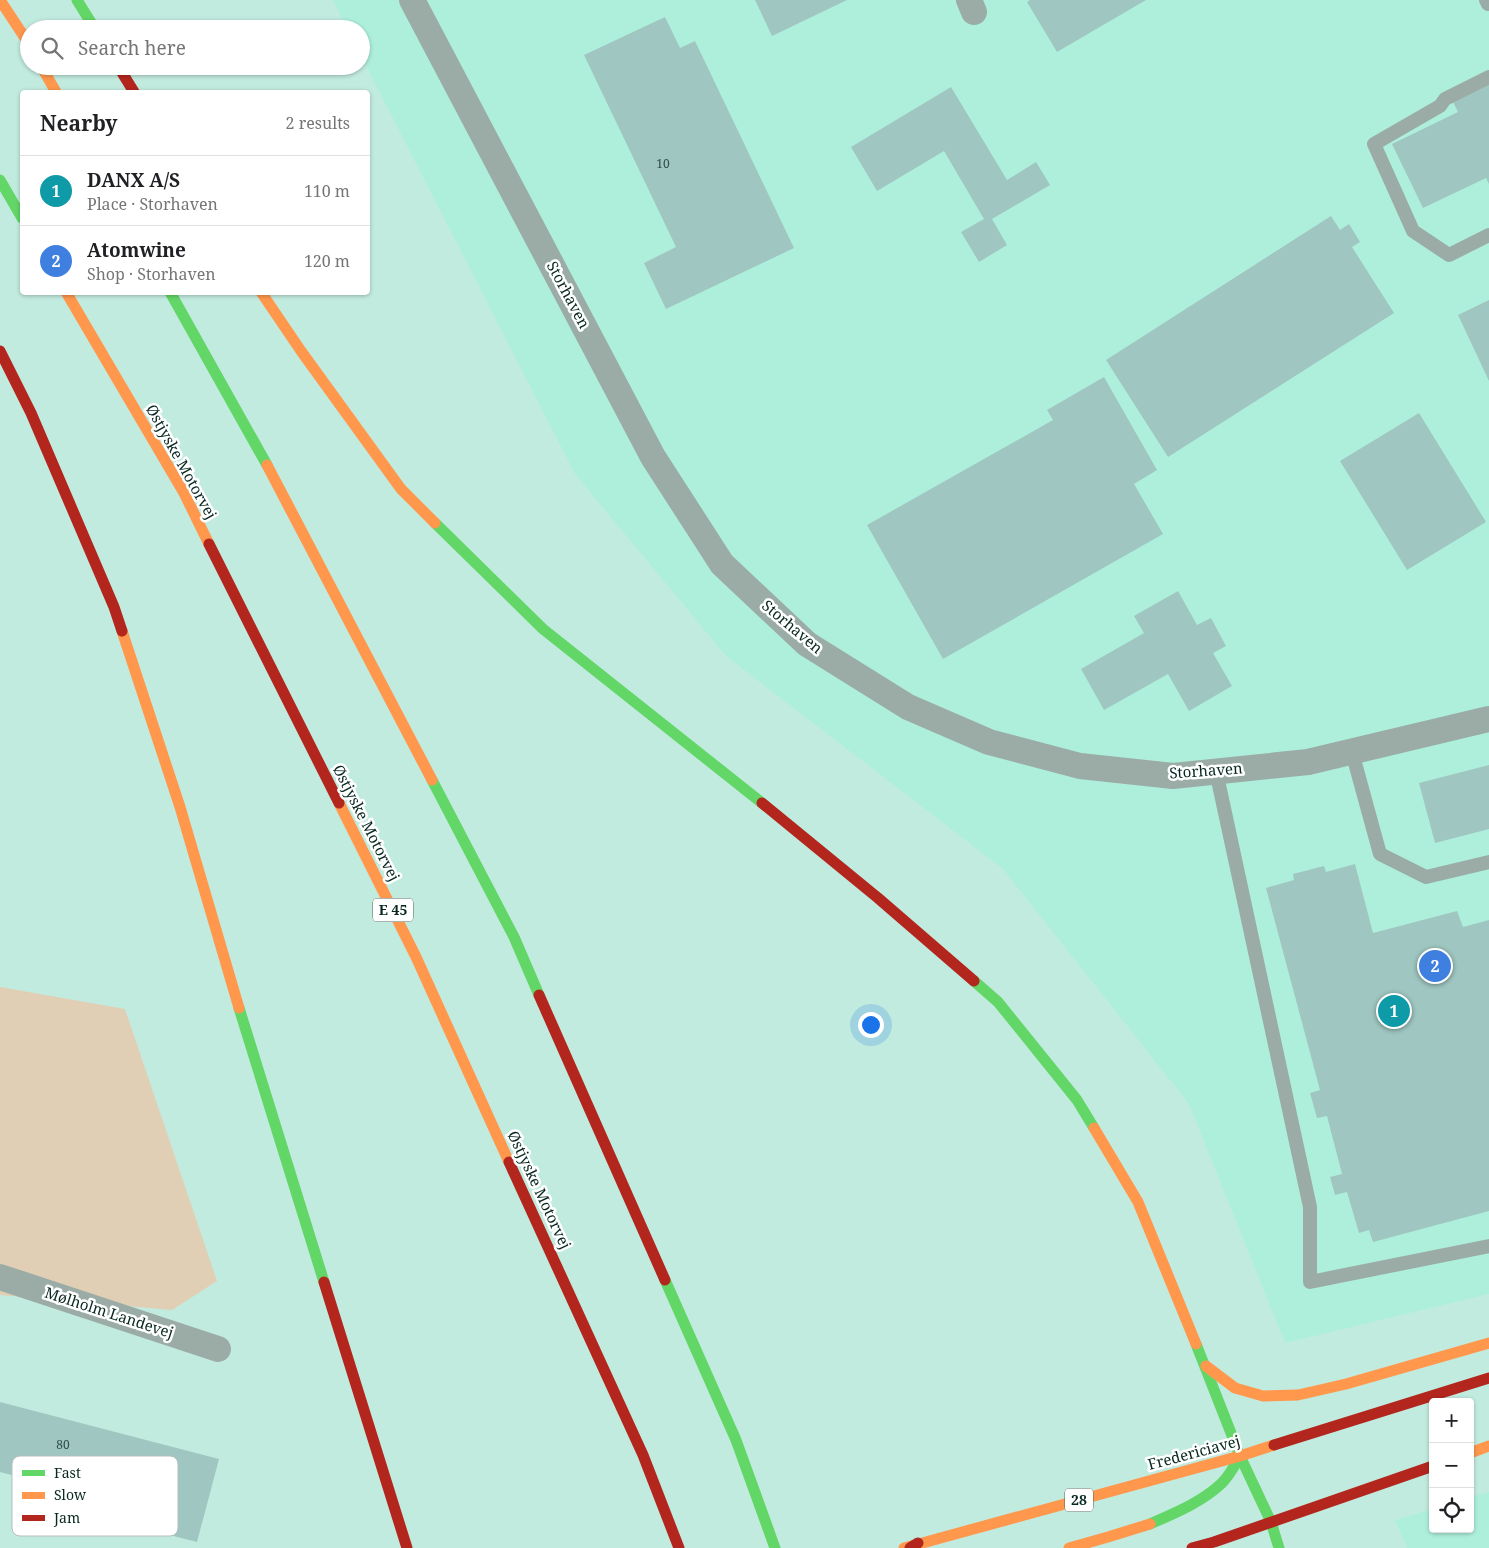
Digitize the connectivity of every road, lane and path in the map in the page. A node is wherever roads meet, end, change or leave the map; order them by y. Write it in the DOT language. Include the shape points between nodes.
graph roads {
  1 [pos="0,0"];
  2 [pos="77,0"];
  3 [pos="412,0"];
  4 [pos="1486,0"];
  5 [pos="1488,4"];
  6 [pos="89,20"];
  7 [pos="20,30"];
  8 [pos="46,75"];
  9 [pos="124,75"];
  10 [pos="1489,78"];
  11 [pos="55,90"];
  12 [pos="133,90"];
  13 [pos="0,180"];
  14 [pos="20,215"];
  15 [pos="1489,235"];
  16 [pos="68,295"];
  17 [pos="172,295"];
  18 [pos="263,295"];
  19 [pos="0,351"];
  20 [pos="1489,719"];
  21 [pos="1352,752"];
  22 [pos="1216,772"];
  23 [pos="1489,862"];
  24 [pos="1489,1246"];
  25 [pos="0,1278"];
  26 [pos="1489,1343"];
  27 [pos="218,1349"];
  28 [pos="1206,1366"];
  29 [pos="1489,1378"];
  30 [pos="1489,1446"];
  31 [pos="1474,1452"];
  32 [pos="1240,1456"];
  33 [pos="1429,1467"];
  34 [pos="1271,1522"];
  35 [pos="914,1546"];
  36 [pos="407,1548"];
  37 [pos="679,1548"];
  38 [pos="775,1548"];
  39 [pos="904,1548"];
  40 [pos="1069,1548"];
  41 [pos="1192,1548"];
  42 [pos="1279,1548"];
  1 -- 7 [label="main road"];
  2 -- 6 [label="main road"];
  3 -- 22 [label="street, Storhaven" via="653,457 722,564 807,644 908,707 989,742 1080,766 1173,776"];
  4 -- 5 [label="lane"];
  8 -- 11 [label="main road"];
  9 -- 12 [label="main road"];
  10 -- 15 [label="lane" via="1445,99 1440,106 1374,144 1413,232 1449,255"];
  13 -- 14 [label="main road"];
  16 -- 37 [label="main road, Østjyske Motorvej / E 45" via="184,493 416,957 644,1455"];
  17 -- 38 [label="main road" via="263,457 514,937 736,1440"];
  18 -- 28 [label="main road" via="401,489 543,629 722,770 998,1002 1077,1100 1138,1202"];
  19 -- 36 [label="main road" via="31,413 114,607 180,807"];
  20 -- 21 [label="street, Storhaven"];
  21 -- 22 [label="street, Storhaven" via="1308,762"];
  21 -- 23 [label="lane" via="1380,854 1426,878"];
  22 -- 24 [label="lane" via="1310,1207 1310,1282"];
  25 -- 27 [label="street, Mølholm Landevej"];
  26 -- 28 [label="main road" via="1298,1395 1263,1396 1235,1388"];
  28 -- 32 [label="main road"];
  29 -- 32 [label="main road, Fredericiavej / 28"];
  30 -- 31 [label="main road"];
  32 -- 34 [label="main road"];
  32 -- 35 [label="main road, Fredericiavej / 28"];
  32 -- 40 [label="main road" via="1223,1481 1191,1505 1153,1522"];
  33 -- 34 [label="main road"];
  34 -- 41 [label="main road"];
  34 -- 42 [label="main road"];
  35 -- 39 [label="main road, Fredericiavej / 28"];
}
